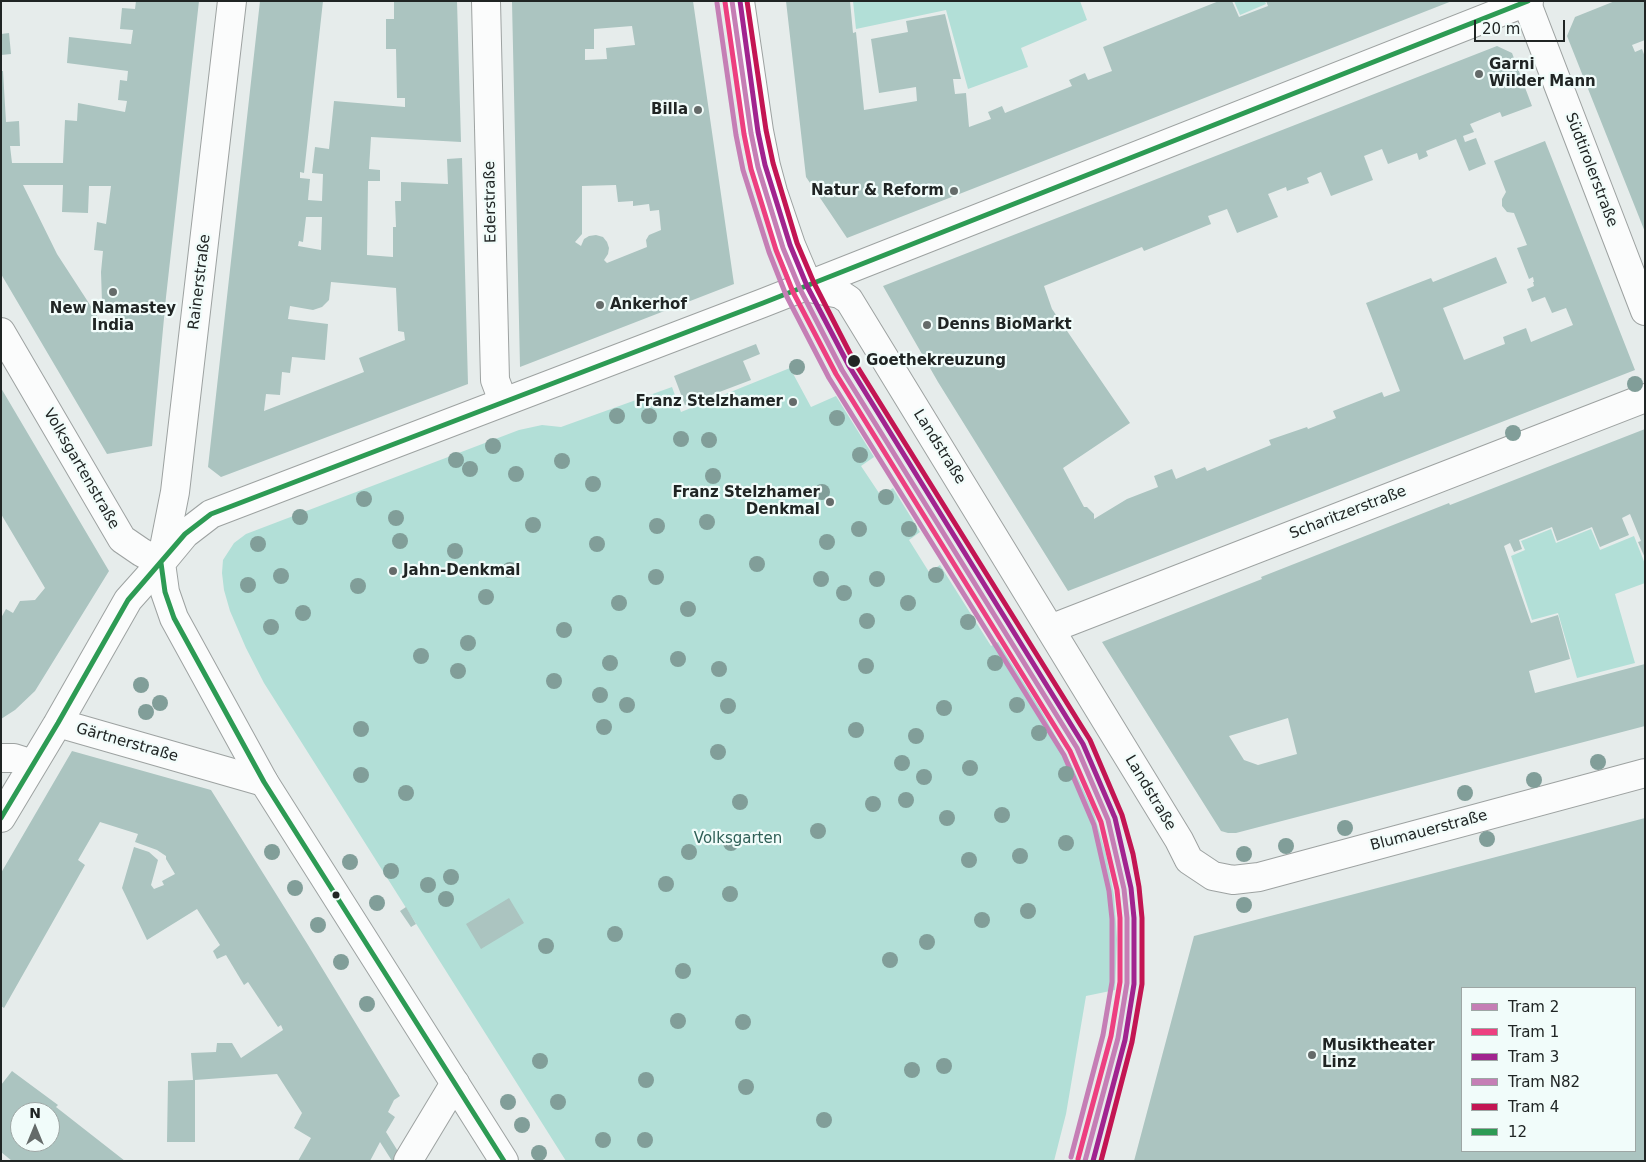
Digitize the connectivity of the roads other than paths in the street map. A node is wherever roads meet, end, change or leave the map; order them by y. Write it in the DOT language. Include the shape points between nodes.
graph roads {
  1 [pos="232,1"];
  2 [pos="486,1"];
  3 [pos="740,1"];
  4 [pos="1527,2"];
  5 [pos="808,285"];
  6 [pos="1645,311"];
  7 [pos="1,332"];
  8 [pos="1645,398"];
  9 [pos="503,401"];
  10 [pos="160,562"];
  11 [pos="1050,629"];
  12 [pos="58,723"];
  13 [pos="1,758"];
  14 [pos="33,764"];
  15 [pos="1645,773"];
  16 [pos="264,782"];
  17 [pos="1,818"];
  18 [pos="1213,876"];
  19 [pos="455,1083"];
  20 [pos="408,1161"];
  21 [pos="504,1161"];
  1 -- 10 [label="street, Rainerstraße" via="176,492"];
  2 -- 9 [label="street, Ederstraße" via="495,380"];
  3 -- 5 [label="street" via="766,166 783,222"];
  4 -- 5 [label="street, Gärtnerstraße"];
  4 -- 6 [label="street, Südtirolerstraße"];
  5 -- 9 [label="street, Gärtnerstraße"];
  5 -- 11 [label="street, Landstraße" via="840,294 849,300"];
  7 -- 10 [label="street, Volksgartenstraße" via="122,539"];
  8 -- 11 [label="street, Scharitzerstraße"];
  9 -- 10 [label="street, Gärtnerstraße" via="210,514 185,534"];
  10 -- 12 [label="street, Gärtnerstraße" via="128,600"];
  10 -- 16 [label="street" via="174,618"];
  11 -- 18 [label="street, Landstraße" via="1189,860"];
  12 -- 14 [label="street"];
  12 -- 16 [label="street, Gärtnerstraße"];
  13 -- 14 [label="street"];
  14 -- 17 [label="street"];
  15 -- 18 [label="street, Blumauerstraße" via="1258,876 1233,880"];
  16 -- 19 [label="street"];
  19 -- 20 [label="street"];
  19 -- 21 [label="street"];
}
